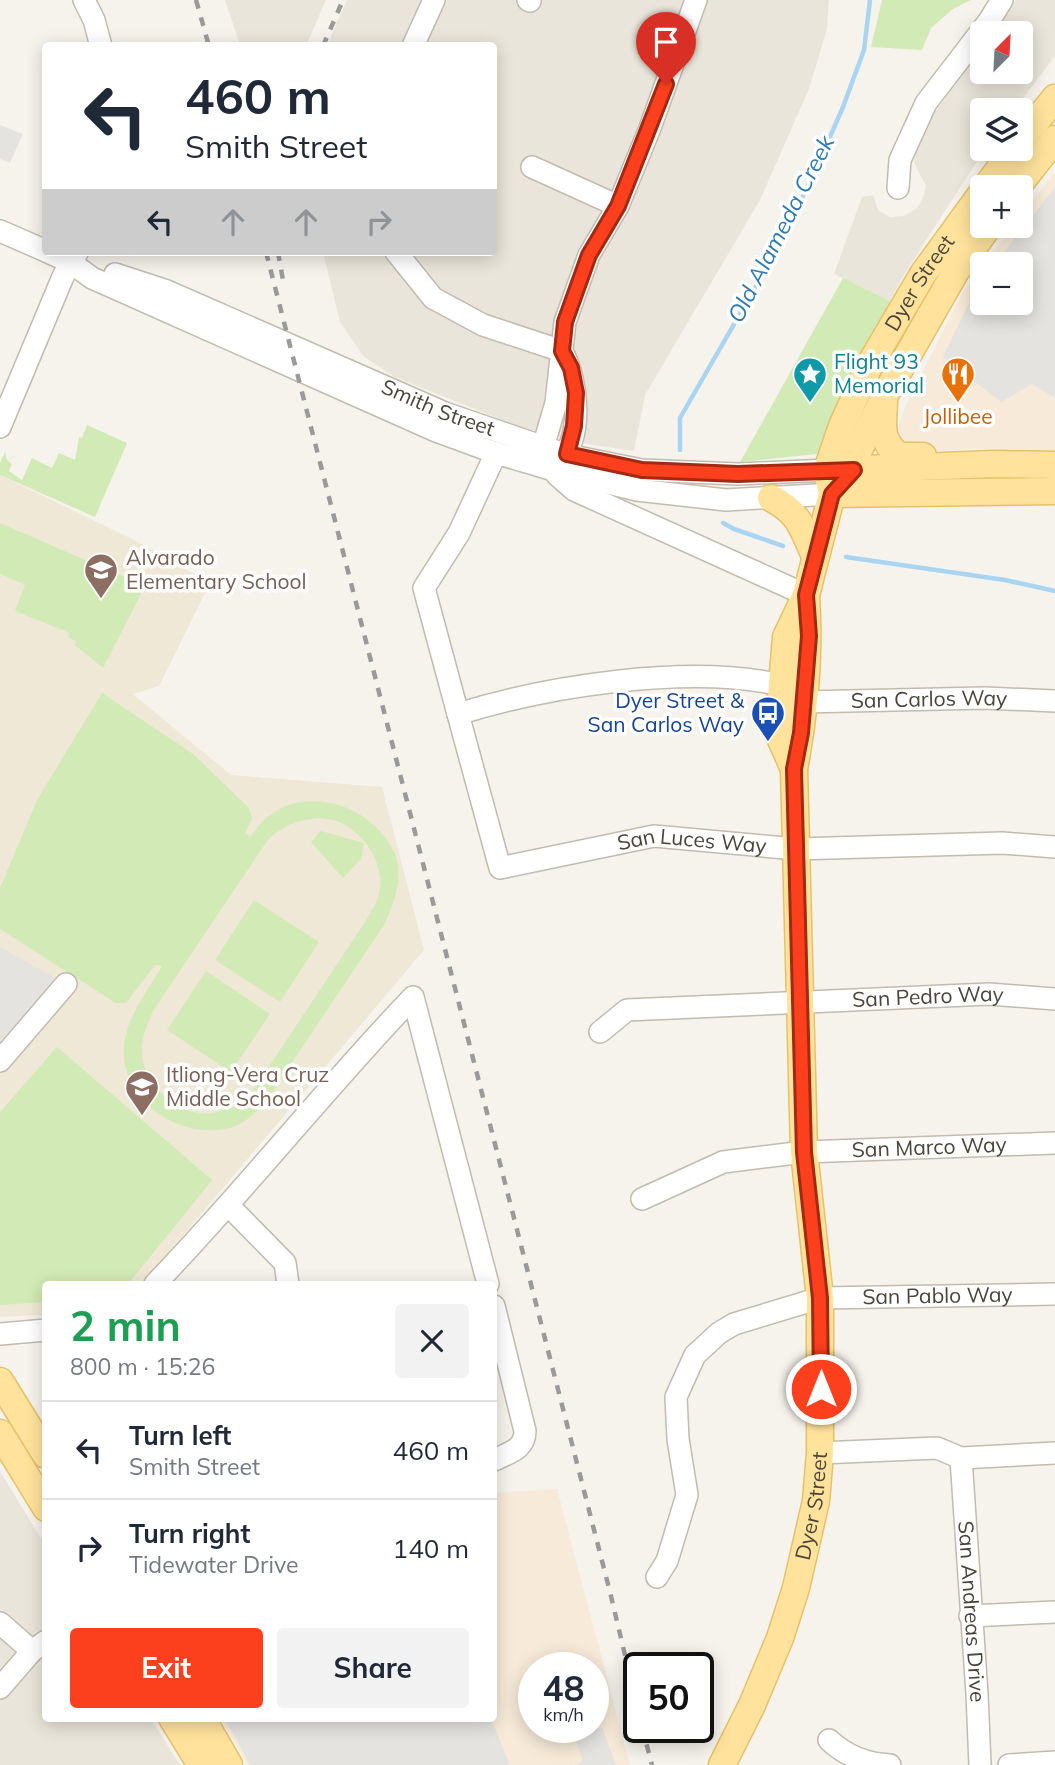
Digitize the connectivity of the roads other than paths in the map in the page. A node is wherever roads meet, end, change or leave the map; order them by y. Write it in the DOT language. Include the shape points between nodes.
graph roads {
  1 [pos="84,0"];
  2 [pos="434,0"];
  3 [pos="696,0"];
  4 [pos="1002,0"];
  5 [pos="100,42"];
  6 [pos="415,42"];
  7 [pos="1055,98"];
  8 [pos="1033,125"];
  9 [pos="1055,139"];
  10 [pos="532,167"];
  11 [pos="1026,175"];
  12 [pos="898,188"];
  13 [pos="618,206"];
  14 [pos="970,209"];
  15 [pos="0,231"];
  16 [pos="980,238"];
  17 [pos="42,249"];
  18 [pos="399,256"];
  19 [pos="74,257"];
  20 [pos="562,351"];
  21 [pos="885,396"];
  22 [pos="0,427"];
  23 [pos="543,447"];
  24 [pos="496,453"];
  25 [pos="567,454"];
  26 [pos="994,464"];
  27 [pos="1055,465"];
  28 [pos="550,470"];
  29 [pos="854,470"];
  30 [pos="829,482"];
  31 [pos="1055,491"];
  32 [pos="771,498"];
  33 [pos="815,556"];
  34 [pos="806,595"];
  35 [pos="781,685"];
  36 [pos="1055,701"];
  37 [pos="803,702"];
  38 [pos="458,714"];
  39 [pos="794,769"];
  40 [pos="1055,846"];
  41 [pos="796,849"];
  42 [pos="66,984"];
  43 [pos="1055,999"];
  44 [pos="800,1002"];
  45 [pos="600,1032"];
  46 [pos="0,1061"];
  47 [pos="1055,1143"];
  48 [pos="804,1152"];
  49 [pos="642,1199"];
  50 [pos="229,1206"];
  51 [pos="158,1281"];
  52 [pos="288,1281"];
  53 [pos="487,1281"];
  54 [pos="1055,1294"];
  55 [pos="820,1298"];
  56 [pos="497,1318"];
  57 [pos="42,1329"];
  58 [pos="0,1334"];
  59 [pos="0,1381"];
  60 [pos="0,1433"];
  61 [pos="42,1449"];
  62 [pos="820,1452"];
  63 [pos="1055,1453"];
  64 [pos="497,1458"];
  65 [pos="961,1458"];
  66 [pos="42,1501"];
  67 [pos="657,1577"];
  68 [pos="1055,1612"];
  69 [pos="970,1616"];
  70 [pos="0,1623"];
  71 [pos="39,1646"];
  72 [pos="2,1680"];
  73 [pos="174,1722"];
  74 [pos="204,1722"];
  75 [pos="829,1740"];
  76 [pos="1055,1762"];
  77 [pos="201,1765"];
  78 [pos="229,1765"];
  79 [pos="722,1765"];
  80 [pos="890,1765"];
  81 [pos="980,1765"];
  82 [pos="1009,1765"];
  1 -- 5 [label="street"];
  2 -- 6 [label="street"];
  3 -- 13 [label="street"];
  4 -- 12 [label="street" via="926,103 900,160"];
  7 -- 8 [label="main road"];
  9 -- 11 [label="main road"];
  10 -- 13 [label="street"];
  13 -- 20 [label="street" via="589,255 565,322"];
  14 -- 30 [label="main road, Dyer Street" via="923,274 870,364 842,426"];
  15 -- 17 [label="street, Smith Street"];
  16 -- 21 [label="main road, Dyer Street" via="956,271"];
  18 -- 20 [label="street" via="433,298 482,325"];
  19 -- 22 [label="street"];
  19 -- 23 [label="street, Smith Street" via="167,291 445,413"];
  19 -- 24 [label="street, Smith Street" via="92,278 436,431"];
  20 -- 23 [label="street" via="556,403"];
  20 -- 25 [label="street" via="576,393"];
  21 -- 26 [label="main road" via="885,438 899,456 970,456"];
  21 -- 29 [label="main road, Dyer Street"];
  23 -- 25 [label="street, Smith Street"];
  23 -- 28 [label="street"];
  24 -- 28 [label="street, Smith Street"];
  24 -- 38 [label="street" via="459,533 424,587"];
  25 -- 28 [label="street"];
  25 -- 30 [label="street, Smith Street" via="642,470"];
  26 -- 27 [label="main road"];
  26 -- 29 [label="main road"];
  28 -- 32 [label="street, Smith Street" via="637,491 726,500"];
  28 -- 34 [label="street, Smith Street" via="574,490"];
  29 -- 30 [label="main road, Dyer Street"];
  30 -- 31 [label="main road"];
  30 -- 32 [label="street, Smith Street"];
  30 -- 33 [label="main road, Dyer Street"];
  32 -- 33 [label="main road" via="797,517"];
  33 -- 34 [label="main road, Dyer Street"];
  34 -- 35 [label="main road, Dyer Street" via="786,637"];
  34 -- 37 [label="main road, Dyer Street" via="809,636"];
  35 -- 38 [label="street" via="670,676 562,690"];
  35 -- 39 [label="main road, Dyer Street" via="778,733"];
  36 -- 37 [label="street, San Carlos Way"];
  37 -- 39 [label="main road, Dyer Street"];
  38 -- 41 [label="street, San Luces Way" via="500,868 654,836"];
  39 -- 41 [label="main road, Dyer Street"];
  40 -- 41 [label="street, San Luces Way" via="1002,843"];
  41 -- 44 [label="main road, Dyer Street"];
  42 -- 46 [label="street"];
  43 -- 44 [label="street, San Pedro Way" via="989,994"];
  44 -- 45 [label="street, San Pedro Way" via="627,1010"];
  44 -- 48 [label="main road, Dyer Street"];
  47 -- 48 [label="street, San Marco Way"];
  48 -- 49 [label="street, San Marco Way" via="723,1162"];
  48 -- 55 [label="main road, Dyer Street"];
  50 -- 51 [label="street"];
  50 -- 52 [label="street" via="285,1263"];
  50 -- 53 [label="street" via="413,997"];
  54 -- 55 [label="street, San Pablo Way"];
  55 -- 62 [label="main road, Dyer Street"];
  55 -- 67 [label="street, San Pablo Way" via="734,1324 695,1355 676,1397 687,1495 667,1561"];
  56 -- 64 [label="street" via="525,1431 522,1446"];
  57 -- 58 [label="street"];
  59 -- 61 [label="main road"];
  60 -- 66 [label="main road"];
  62 -- 65 [label="street" via="937,1448"];
  62 -- 79 [label="main road, Dyer Street" via="816,1501 796,1588 752,1705"];
  63 -- 65 [label="street"];
  65 -- 69 [label="street, San Andreas Drive"];
  68 -- 69 [label="street"];
  69 -- 81 [label="street, San Andreas Drive"];
  70 -- 71 [label="street"];
  71 -- 72 [label="street"];
  73 -- 77 [label="main road"];
  74 -- 78 [label="main road"];
  75 -- 80 [label="street" via="842,1752"];
  76 -- 82 [label="street"];
}
